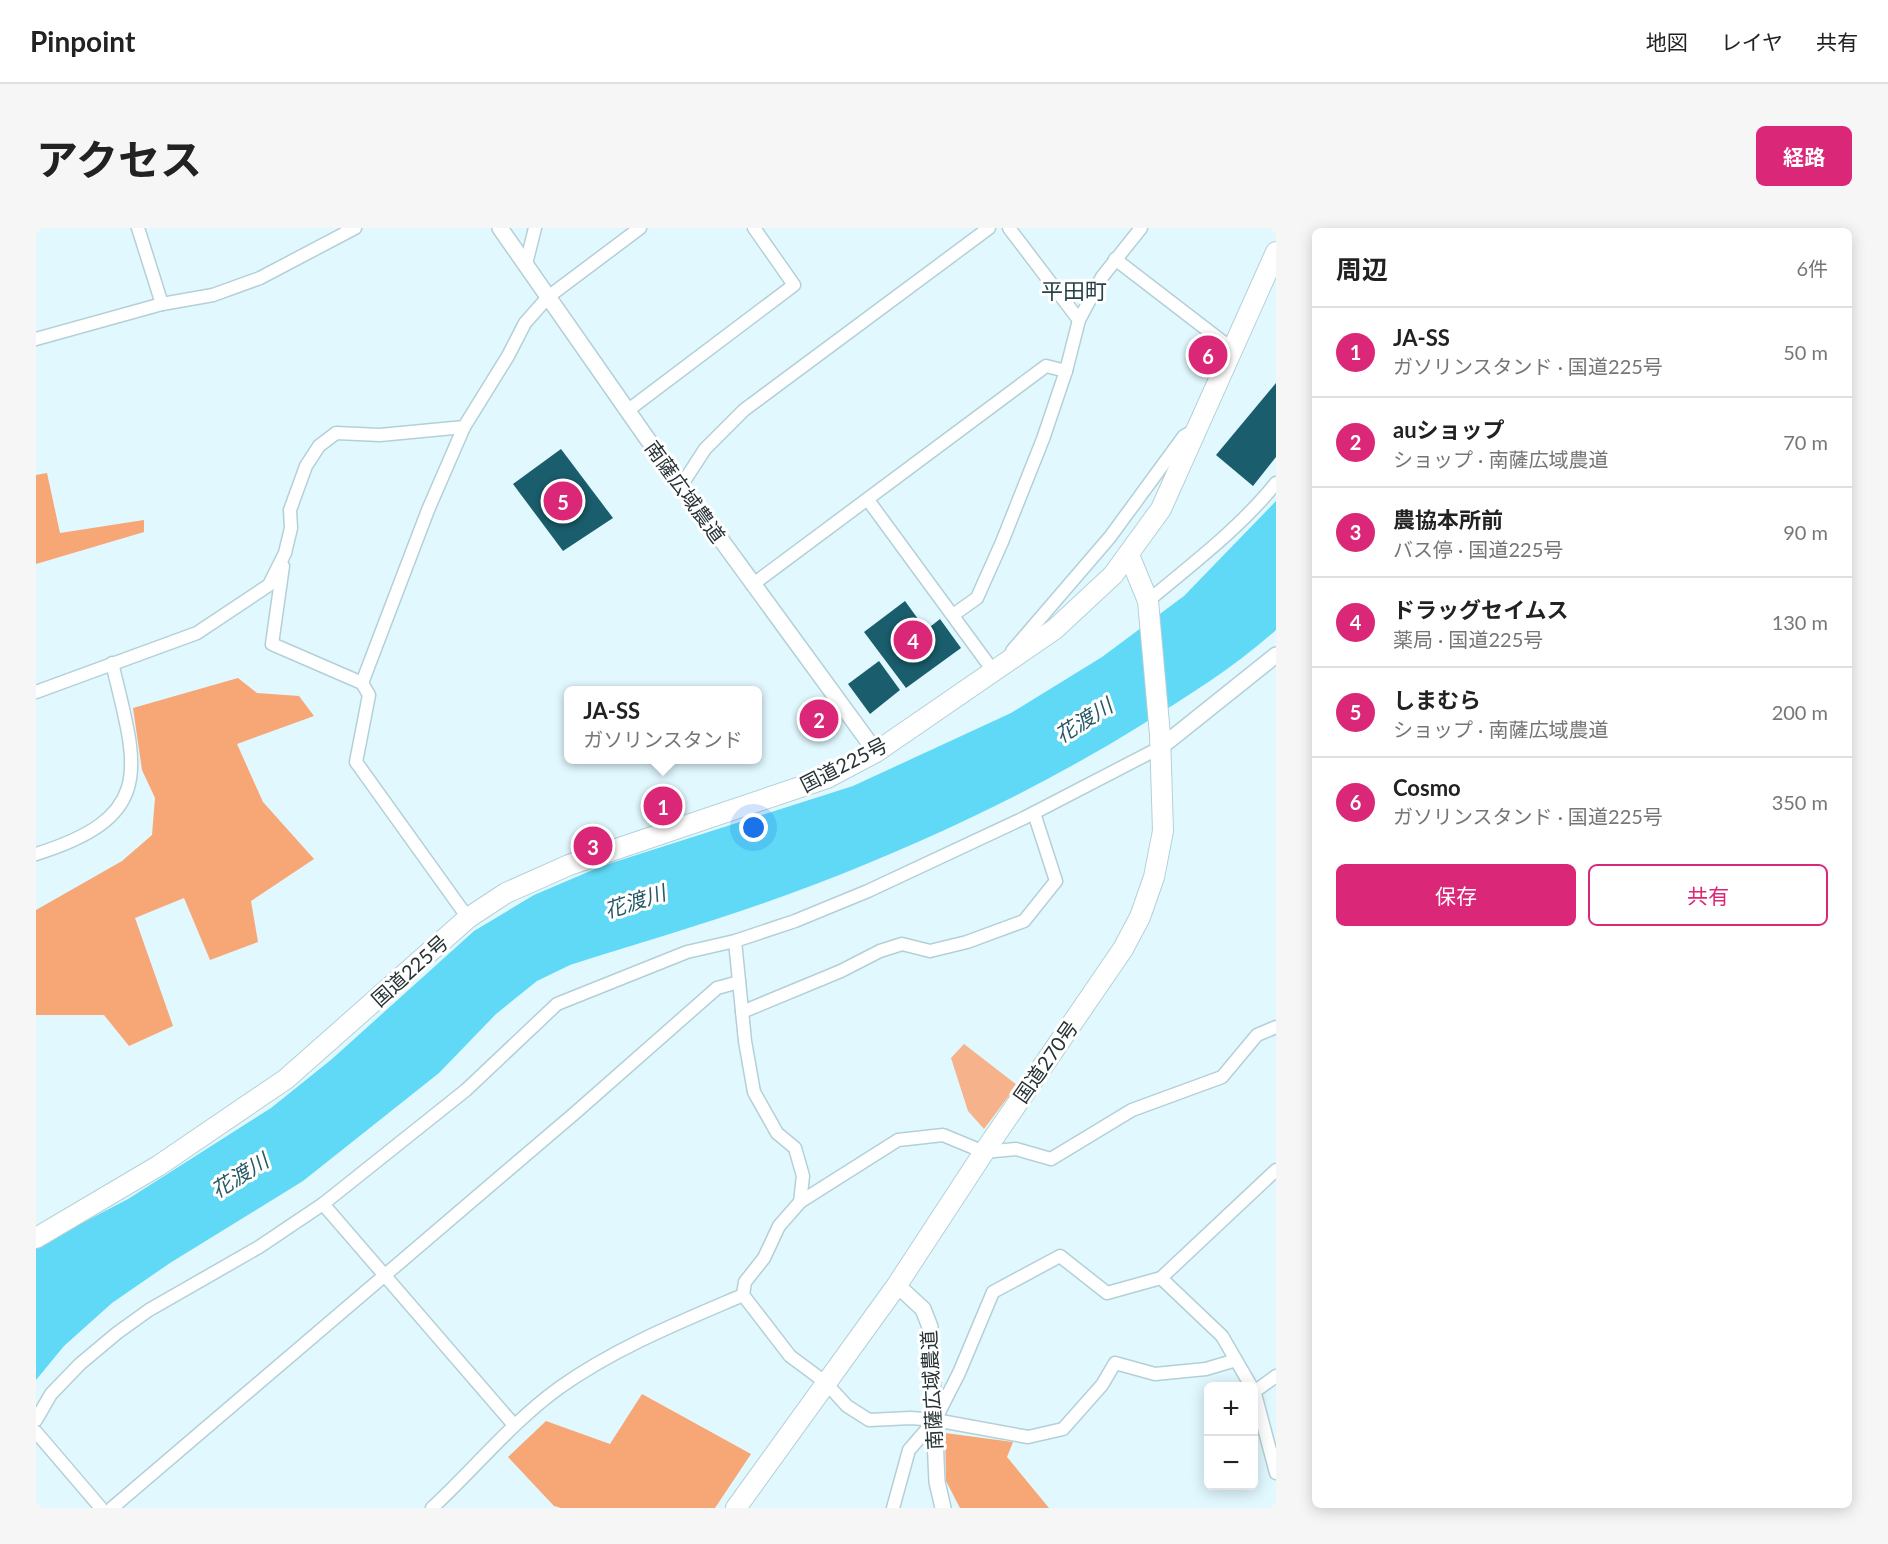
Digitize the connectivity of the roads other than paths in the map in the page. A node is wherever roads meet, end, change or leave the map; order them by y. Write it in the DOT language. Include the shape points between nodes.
graph roads {
  1 [pos="138,228"];
  2 [pos="355,228"];
  3 [pos="500,228"];
  4 [pos="535,228"];
  5 [pos="640,228"];
  6 [pos="754,228"];
  7 [pos="989,228"];
  8 [pos="1009,228"];
  9 [pos="1141,228"];
  10 [pos="1276,252"];
  11 [pos="1115,259"];
  12 [pos="526,264"];
  13 [pos="548,297"];
  14 [pos="162,304"];
  15 [pos="1079,320"];
  16 [pos="36,339"];
  17 [pos="1232,349"];
  18 [pos="1066,371"];
  19 [pos="627,411"];
  20 [pos="464,427"];
  21 [pos="1197,429"];
  22 [pos="1276,483"];
  23 [pos="681,486"];
  24 [pos="868,500"];
  25 [pos="285,553"];
  26 [pos="1129,555"];
  27 [pos="752,585"];
  28 [pos="1148,604"];
  29 [pos="953,615"];
  30 [pos="1276,655"];
  31 [pos="111,663"];
  32 [pos="994,672"];
  33 [pos="362,683"];
  34 [pos="36,692"];
  35 [pos="1161,741"];
  36 [pos="876,752"];
  37 [pos="1034,813"];
  38 [pos="36,854"];
  39 [pos="468,918"];
  40 [pos="735,941"];
  41 [pos="739,982"];
  42 [pos="742,1012"];
  43 [pos="1276,1027"];
  44 [pos="984,1152"];
  45 [pos="1276,1170"];
  46 [pos="800,1202"];
  47 [pos="323,1204"];
  48 [pos="36,1238"];
  49 [pos="384,1276"];
  50 [pos="1161,1278"];
  51 [pos="897,1285"];
  52 [pos="743,1294"];
  53 [pos="1236,1360"];
  54 [pos="1276,1376"];
  55 [pos="825,1382"];
  56 [pos="1249,1382"];
  57 [pos="1258,1386"];
  58 [pos="1258,1407"];
  59 [pos="36,1420"];
  60 [pos="935,1420"];
  61 [pos="514,1425"];
  62 [pos="36,1432"];
  63 [pos="1276,1473"];
  64 [pos="101,1508"];
  65 [pos="112,1508"];
  66 [pos="432,1508"];
  67 [pos="736,1508"];
  68 [pos="893,1508"];
  69 [pos="943,1508"];
  1 -- 14 [label="street"];
  2 -- 14 [label="street" via="260,278 213,295"];
  3 -- 12 [label="street, 南薩広域農道"];
  4 -- 12 [label="street"];
  5 -- 13 [label="street"];
  6 -- 19 [label="street" via="794,285"];
  7 -- 23 [label="street" via="744,410 705,449"];
  8 -- 15 [label="street"];
  9 -- 11 [label="street"];
  10 -- 17 [label="highway, 国道225号"];
  11 -- 15 [label="street"];
  11 -- 17 [label="street"];
  12 -- 13 [label="street, 南薩広域農道"];
  13 -- 19 [label="street, 南薩広域農道"];
  13 -- 20 [label="street" via="525,322"];
  14 -- 16 [label="street"];
  15 -- 18 [label="street"];
  17 -- 21 [label="highway, 国道225号"];
  18 -- 24 [label="street" via="1046,366"];
  18 -- 29 [label="street" via="977,598"];
  19 -- 23 [label="street, 南薩広域農道"];
  20 -- 25 [label="street" via="380,435 336,434 319,446 306,466 290,510 291,528"];
  20 -- 33 [label="street"];
  21 -- 26 [label="highway, 国道225号" via="1161,509"];
  21 -- 32 [label="street" via="1184,436 1110,537"];
  22 -- 28 [label="street"];
  23 -- 27 [label="street, 南薩広域農道"];
  24 -- 27 [label="street"];
  24 -- 29 [label="street"];
  25 -- 31 [label="street" via="269,585 197,633"];
  25 -- 33 [label="street" via="272,644"];
  26 -- 28 [label="highway, 国道270号"];
  26 -- 32 [label="highway, 国道225号" via="1081,607"];
  27 -- 36 [label="street, 南薩広域農道"];
  28 -- 35 [label="highway, 国道270号"];
  29 -- 32 [label="street"];
  30 -- 35 [label="street"];
  31 -- 34 [label="street"];
  31 -- 38 [label="street" via="134,771 121,806 96,830"];
  32 -- 36 [label="highway, 国道225号"];
  33 -- 39 [label="street" via="369,695 356,762"];
  35 -- 37 [label="street"];
  35 -- 44 [label="highway, 国道270号" via="1163,831 1154,877 1140,917 1106,975"];
  36 -- 39 [label="highway, 国道225号" via="803,788 535,879"];
  37 -- 40 [label="street" via="868,891"];
  37 -- 42 [label="street" via="1056,881 1024,921 930,951 902,944 880,951"];
  39 -- 48 [label="highway, 国道225号" via="286,1079 167,1161"];
  40 -- 41 [label="street"];
  40 -- 47 [label="street" via="687,952 557,1004 466,1090"];
  41 -- 42 [label="street"];
  41 -- 49 [label="street" via="717,988"];
  42 -- 46 [label="street" via="754,1092 777,1133 795,1148 803,1176"];
  43 -- 44 [label="street" via="1257,1035 1222,1077 1132,1110 1051,1159 1017,1149"];
  44 -- 46 [label="street" via="943,1135 898,1140"];
  44 -- 51 [label="highway, 国道270号"];
  45 -- 50 [label="street"];
  46 -- 52 [label="street" via="779,1226 765,1258 745,1282"];
  47 -- 49 [label="street"];
  47 -- 59 [label="street" via="117,1333 51,1394"];
  49 -- 61 [label="street"];
  49 -- 65 [label="street"];
  50 -- 53 [label="street" via="1222,1336"];
  50 -- 60 [label="street" via="1107,1293 1060,1256 993,1293"];
  51 -- 55 [label="highway, 国道270号"];
  51 -- 60 [label="street, 南薩広域農道" via="924,1309 930,1327"];
  52 -- 55 [label="street" via="790,1356"];
  52 -- 61 [label="street" via="619,1351 559,1388"];
  53 -- 56 [label="street"];
  53 -- 60 [label="street" via="1206,1369 1155,1374 1115,1363 1102,1385 1063,1429 1028,1437"];
  54 -- 57 [label="street"];
  55 -- 60 [label="street" via="847,1406 869,1420"];
  55 -- 67 [label="highway, 国道270号"];
  58 -- 63 [label="street"];
  60 -- 68 [label="street" via="909,1450"];
  60 -- 69 [label="street, 南薩広域農道" via="937,1482"];
  61 -- 66 [label="street" via="476,1468"];
  62 -- 64 [label="street"];
}
